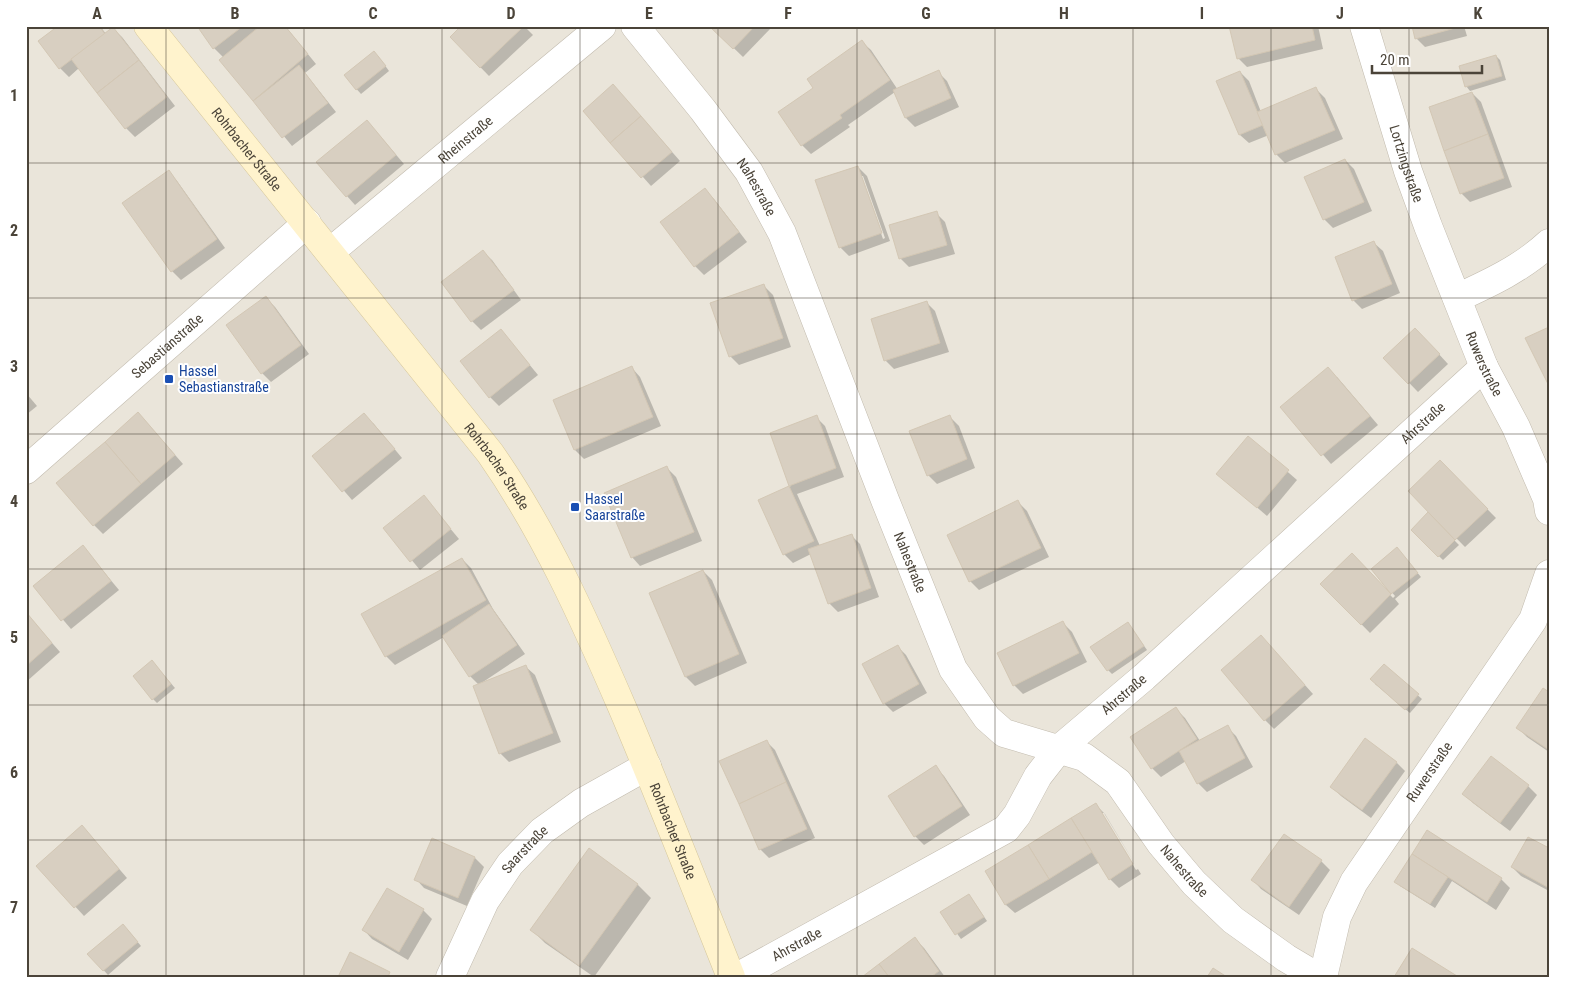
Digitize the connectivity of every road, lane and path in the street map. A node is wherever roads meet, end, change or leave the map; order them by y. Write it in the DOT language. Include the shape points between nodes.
graph roads {
  1 [pos="148,26"];
  2 [pos="602,26"];
  3 [pos="635,26"];
  4 [pos="1364,26"];
  5 [pos="307,223"];
  6 [pos="1549,243"];
  7 [pos="330,252"];
  8 [pos="1457,298"];
  9 [pos="1484,367"];
  10 [pos="26,470"];
  11 [pos="1549,511"];
  12 [pos="1549,574"];
  13 [pos="1059,749"];
  14 [pos="647,766"];
  15 [pos="450,977"];
  16 [pos="731,977"];
  17 [pos="737,977"];
  18 [pos="1318,977"];
  19 [pos="1323,977"];
  1 -- 5 [label="street, Rohrbacher Straße"];
  2 -- 7 [label="street, Rheinstraße"];
  3 -- 13 [label="street, Nahestraße" via="749,172 782,234 953,669 987,718 1004,733"];
  4 -- 8 [label="street, Lortzingstraße" via="1408,171"];
  5 -- 7 [label="street, Rohrbacher Straße"];
  5 -- 10 [label="street, Sebastianstraße"];
  6 -- 8 [label="street" via="1502,278"];
  7 -- 14 [label="street, Rohrbacher Straße" via="514,487 541,533 586,624"];
  8 -- 9 [label="street, Ruwerstraße"];
  9 -- 11 [label="street, Ruwerstraße" via="1516,427 1547,499"];
  9 -- 13 [label="street, Ahrstraße" via="1144,677"];
  12 -- 19 [label="street, Ruwerstraße" via="1533,620 1354,882 1337,918"];
  13 -- 17 [label="street, Ahrstraße" via="1038,776 1006,829"];
  13 -- 18 [label="street, Nahestraße" via="1084,757 1118,782 1161,844 1194,883 1233,920"];
  14 -- 15 [label="street, Saarstraße" via="581,803 542,831 510,864 486,901"];
  14 -- 16 [label="street, Rohrbacher Straße"];
}
